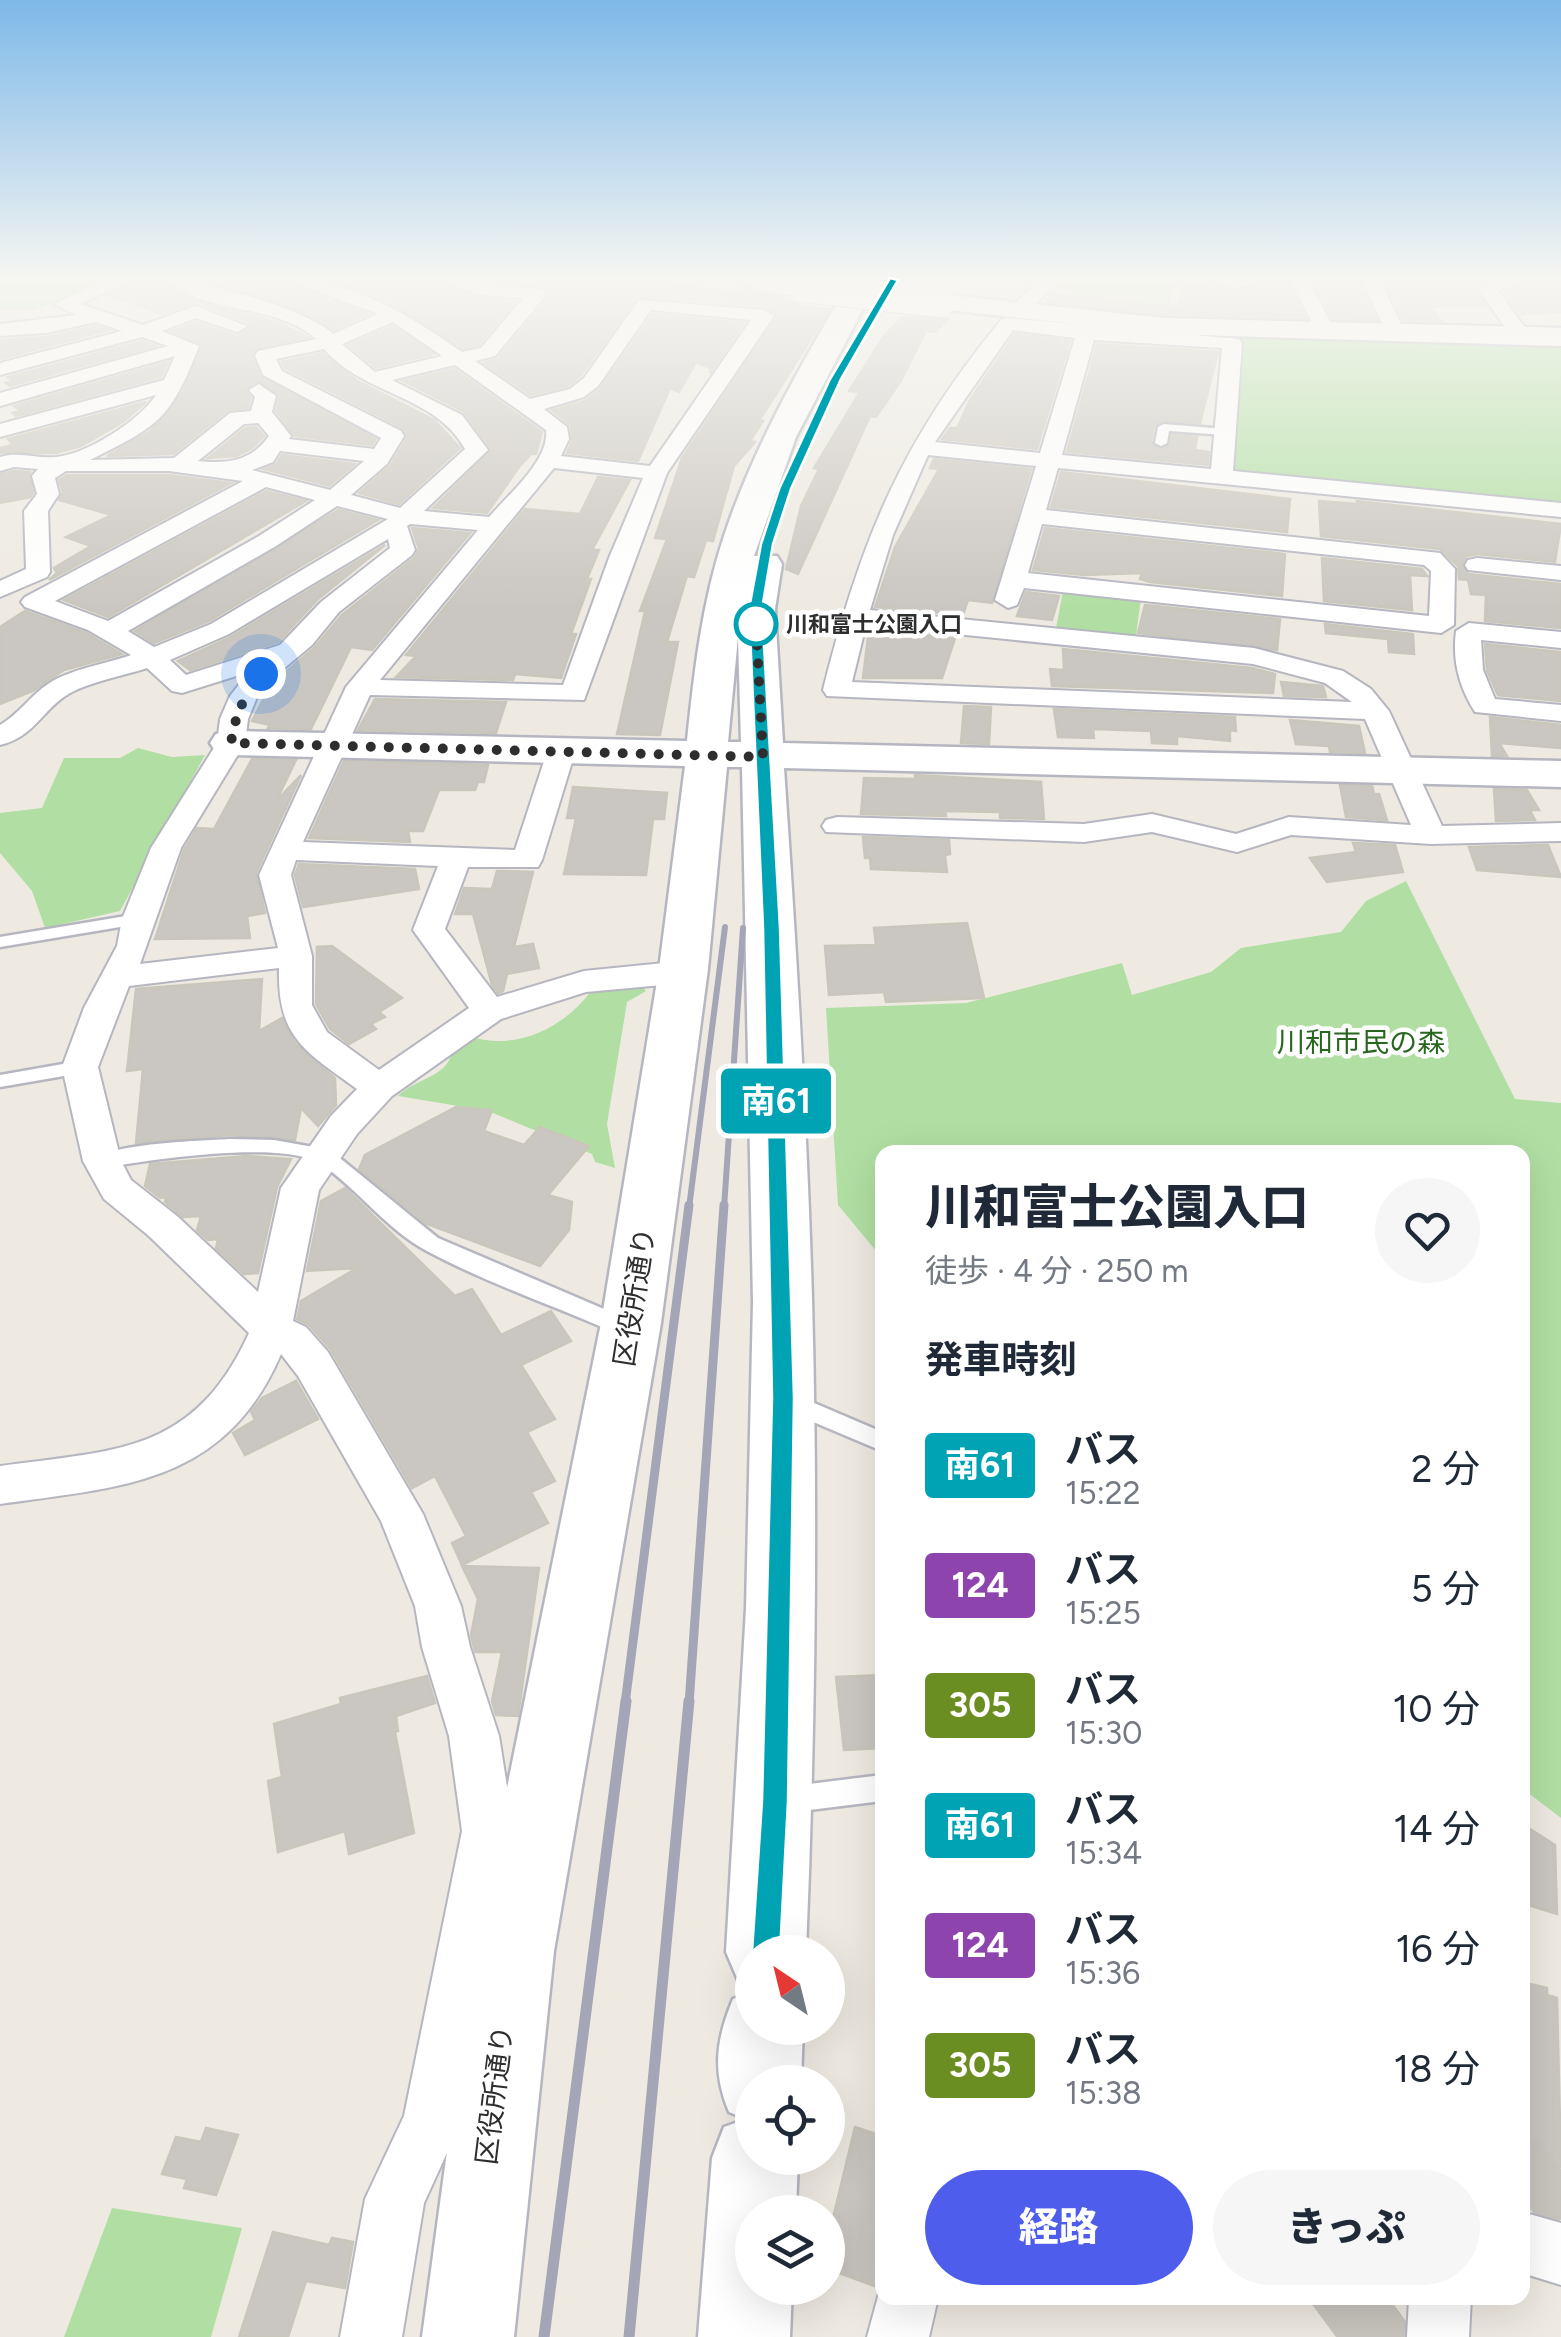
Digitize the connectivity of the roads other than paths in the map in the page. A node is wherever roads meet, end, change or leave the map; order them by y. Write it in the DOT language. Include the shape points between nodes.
graph roads {
  1 [pos="38,389"];
  2 [pos="152,389"];
  3 [pos="169,389"];
  4 [pos="302,389"];
  5 [pos="400,389"];
  6 [pos="505,389"];
  7 [pos="582,389"];
  8 [pos="714,389"];
  9 [pos="803,389"];
  10 [pos="830,389"];
  11 [pos="957,389"];
  12 [pos="1069,389"];
  13 [pos="1228,389"];
  14 [pos="260,390"];
  15 [pos="416,396"];
  16 [pos="0,400"];
  17 [pos="529,406"];
  18 [pos="354,414"];
  19 [pos="54,416"];
  20 [pos="263,416"];
  21 [pos="5,424"];
  22 [pos="1225,432"];
  23 [pos="1161,443"];
  24 [pos="276,444"];
  25 [pos="98,446"];
  26 [pos="924,448"];
  27 [pos="380,456"];
  28 [pos="1048,460"];
  29 [pos="548,461"];
  30 [pos="0,464"];
  31 [pos="58,464"];
  32 [pos="125,464"];
  33 [pos="179,465"];
  34 [pos="230,471"];
  35 [pos="656,473"];
  36 [pos="1221,478"];
  37 [pos="262,480"];
  38 [pos="48,494"];
  39 [pos="338,497"];
  40 [pos="1561,510"];
  41 [pos="1032,516"];
  42 [pos="400,520"];
  43 [pos="494,525"];
  44 [pos="1477,565"];
  45 [pos="1561,573"];
  46 [pos="1014,579"];
  47 [pos="0,590"];
  48 [pos="854,616"];
  49 [pos="112,629"];
  50 [pos="1000,629"];
  51 [pos="1561,640"];
  52 [pos="290,650"];
  53 [pos="153,657"];
  54 [pos="360,687"];
  55 [pos="1375,710"];
  56 [pos="1561,713"];
  57 [pos="0,737"];
  58 [pos="231,743"];
  59 [pos="332,745"];
  60 [pos="562,749"];
  61 [pos="736,756"];
  62 [pos="1404,770"];
  63 [pos="1561,774"];
  64 [pos="837,826"];
  65 [pos="1561,832"];
  66 [pos="1430,836"];
  67 [pos="284,850"];
  68 [pos="456,856"];
  69 [pos="138,918"];
  70 [pos="0,942"];
  71 [pos="296,956"];
  72 [pos="684,972"];
  73 [pos="118,978"];
  74 [pos="489,1011"];
  75 [pos="80,1067"];
  76 [pos="0,1081"];
  77 [pos="378,1087"];
  78 [pos="323,1155"];
  79 [pos="102,1161"];
  80 [pos="271,1328"];
  81 [pos="630,1330"];
  82 [pos="783,1398"];
  83 [pos="875,1439"];
  84 [pos="0,1485"];
  85 [pos="875,1789"];
  86 [pos="775,1801"];
  87 [pos="767,1935"];
  88 [pos="461,2117"];
  89 [pos="753,2175"];
  90 [pos="1530,2244"];
  91 [pos="1561,2254"];
  92 [pos="905,2305"];
  93 [pos="1440,2305"];
  94 [pos="370,2337"];
  95 [pos="468,2337"];
  96 [pos="744,2337"];
  97 [pos="898,2337"];
  98 [pos="1438,2337"];
  1 -- 16 [label="street"];
  2 -- 19 [label="street"];
  3 -- 25 [label="street" via="140,426"];
  4 -- 18 [label="street"];
  5 -- 15 [label="street"];
  6 -- 17 [label="street"];
  7 -- 17 [label="street"];
  8 -- 35 [label="street"];
  9 -- 61 [label="street, 区役所通り" via="741,538 714,663"];
  10 -- 61 [label="street, 区役所通り" via="767,544"];
  11 -- 26 [label="street"];
  12 -- 28 [label="street"];
  13 -- 22 [label="street"];
  14 -- 20 [label="street" via="266,396"];
  15 -- 18 [label="street"];
  15 -- 42 [label="street" via="470,432 477,450"];
  17 -- 29 [label="street" via="556,427"];
  18 -- 27 [label="street" via="393,436"];
  19 -- 21 [label="street"];
  19 -- 25 [label="street"];
  20 -- 24 [label="street" via="280,436"];
  20 -- 33 [label="street" via="238,418"];
  22 -- 23 [label="lane" via="1164,426"];
  22 -- 36 [label="street"];
  24 -- 27 [label="street"];
  24 -- 34 [label="street" via="265,458"];
  25 -- 31 [label="street"];
  26 -- 28 [label="street"];
  26 -- 48 [label="street" via="903,483"];
  27 -- 39 [label="street"];
  28 -- 36 [label="street"];
  28 -- 41 [label="street"];
  29 -- 35 [label="street"];
  29 -- 43 [label="street"];
  30 -- 31 [label="street"];
  31 -- 32 [label="street"];
  31 -- 38 [label="street" via="43,476"];
  32 -- 33 [label="street"];
  32 -- 38 [label="street"];
  33 -- 34 [label="street"];
  34 -- 37 [label="street"];
  35 -- 54 [label="street" via="574,694"];
  36 -- 40 [label="street"];
  37 -- 39 [label="street"];
  37 -- 49 [label="street" via="34,602"];
  38 -- 47 [label="street" via="36,510 38,572"];
  39 -- 42 [label="street"];
  39 -- 49 [label="street"];
  41 -- 46 [label="street"];
  41 -- 46 [label="street" via="1431,558 1443,569 1441,626"];
  42 -- 43 [label="street"];
  42 -- 52 [label="street" via="403,550 330,607"];
  42 -- 53 [label="street" via="220,628"];
  43 -- 54 [label="street"];
  44 -- 45 [label="street"];
  46 -- 50 [label="street"];
  48 -- 50 [label="street"];
  48 -- 55 [label="street" via="836,690"];
  49 -- 53 [label="street"];
  50 -- 55 [label="street" via="1304,666 1334,677"];
  51 -- 56 [label="street" via="1469,630 1465,655 1484,706"];
  52 -- 53 [label="street" via="182,685"];
  52 -- 58 [label="street" via="244,696"];
  53 -- 57 [label="street" via="62,688"];
  54 -- 59 [label="street"];
  55 -- 62 [label="street"];
  58 -- 59 [label="street"];
  58 -- 69 [label="street" via="166,848"];
  59 -- 60 [label="street"];
  59 -- 67 [label="street"];
  60 -- 61 [label="street"];
  60 -- 68 [label="street" via="526,860"];
  61 -- 62 [label="street"];
  61 -- 72 [label="street, 区役所通り"];
  61 -- 82 [label="street, 区役所通り" via="772,928"];
  62 -- 63 [label="street"];
  62 -- 66 [label="street"];
  64 -- 66 [label="street" via="1084,832 1152,823 1237,842 1289,826"];
  65 -- 66 [label="street"];
  67 -- 68 [label="street"];
  67 -- 71 [label="street" via="275,875"];
  68 -- 74 [label="street" via="429,930"];
  69 -- 70 [label="lane"];
  69 -- 73 [label="street"];
  71 -- 73 [label="street"];
  71 -- 77 [label="street" via="295,1004 314,1040"];
  72 -- 74 [label="street" via="584,982"];
  72 -- 81 [label="street, 区役所通り"];
  73 -- 75 [label="street"];
  74 -- 77 [label="street"];
  75 -- 76 [label="lane"];
  75 -- 79 [label="street"];
  77 -- 78 [label="street"];
  78 -- 79 [label="lane" via="229,1146"];
  78 -- 80 [label="street" via="300,1188"];
  78 -- 81 [label="lane" via="431,1244"];
  79 -- 80 [label="street" via="117,1189"];
  80 -- 84 [label="street" via="248,1381 213,1420 167,1454 130,1468"];
  80 -- 88 [label="street" via="291,1338 313,1364 401,1514 438,1606 474,1736 488,1831"];
  81 -- 88 [label="street, 区役所通り" via="524,1892"];
  82 -- 83 [label="lane"];
  82 -- 86 [label="street, 区役所通り"];
  85 -- 86 [label="lane"];
  86 -- 87 [label="street, 区役所通り"];
  88 -- 94 [label="street" via="394,2199"];
  88 -- 95 [label="street, 区役所通り"];
  89 -- 96 [label="street"];
  90 -- 91 [label="street"];
  92 -- 97 [label="street"];
  93 -- 98 [label="street"];
}
